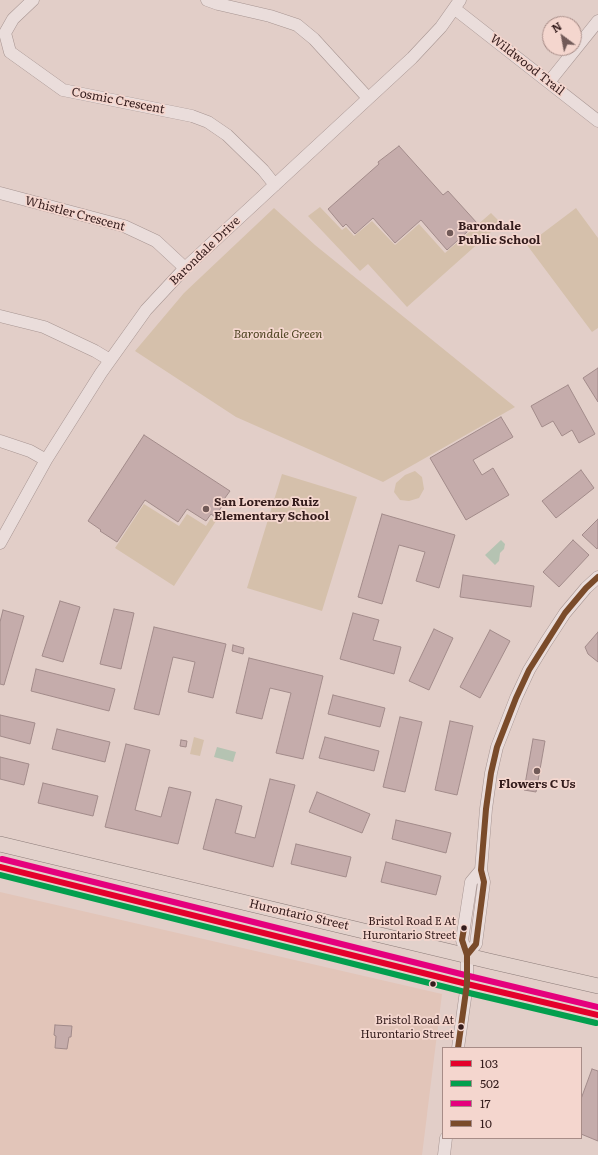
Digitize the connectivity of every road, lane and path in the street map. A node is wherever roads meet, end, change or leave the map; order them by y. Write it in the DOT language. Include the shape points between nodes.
graph roads {
  1 [pos="33,0"];
  2 [pos="208,0"];
  3 [pos="458,5"];
  4 [pos="598,21"];
  5 [pos="549,82"];
  6 [pos="368,98"];
  7 [pos="598,121"];
  8 [pos="275,185"];
  9 [pos="0,193"];
  10 [pos="184,268"];
  11 [pos="0,316"];
  12 [pos="110,360"];
  13 [pos="0,441"];
  14 [pos="46,460"];
  15 [pos="0,543"];
  16 [pos="598,577"];
  17 [pos="0,844"];
  18 [pos="0,867"];
  19 [pos="467,956"];
  20 [pos="467,984"];
  21 [pos="598,986"];
  22 [pos="598,1014"];
  23 [pos="458,1047"];
  24 [pos="446,1139"];
  25 [pos="444,1155"];
  1 -- 8 [label="street, Cosmic Crescent" via="13,19 5,33 10,52 63,90 192,116 208,122 227,136"];
  2 -- 6 [label="street" via="297,25 314,39"];
  3 -- 5 [label="street, Wildwood Trail"];
  3 -- 6 [label="street, Barondale Drive" via="429,41"];
  4 -- 5 [label="street"];
  5 -- 7 [label="street, Wildwood Trail"];
  6 -- 8 [label="street, Barondale Drive"];
  8 -- 10 [label="street, Barondale Drive"];
  9 -- 10 [label="street, Whistler Crescent" via="124,226 156,241"];
  10 -- 12 [label="street, Barondale Drive" via="146,310"];
  11 -- 12 [label="street" via="44,327"];
  12 -- 14 [label="street, Barondale Drive"];
  13 -- 14 [label="street" via="30,451"];
  14 -- 15 [label="street, Barondale Drive"];
  16 -- 19 [label="street" via="565,614 529,670 497,747 486,809 481,870 471,882 462,940"];
  17 -- 19 [label="main road, Hurontario Street"];
  18 -- 20 [label="main road, Hurontario Street"];
  19 -- 20 [label="street"];
  19 -- 21 [label="main road, Hurontario Street"];
  20 -- 22 [label="main road, Hurontario Street"];
  20 -- 23 [label="street"];
  24 -- 25 [label="street"];
}
